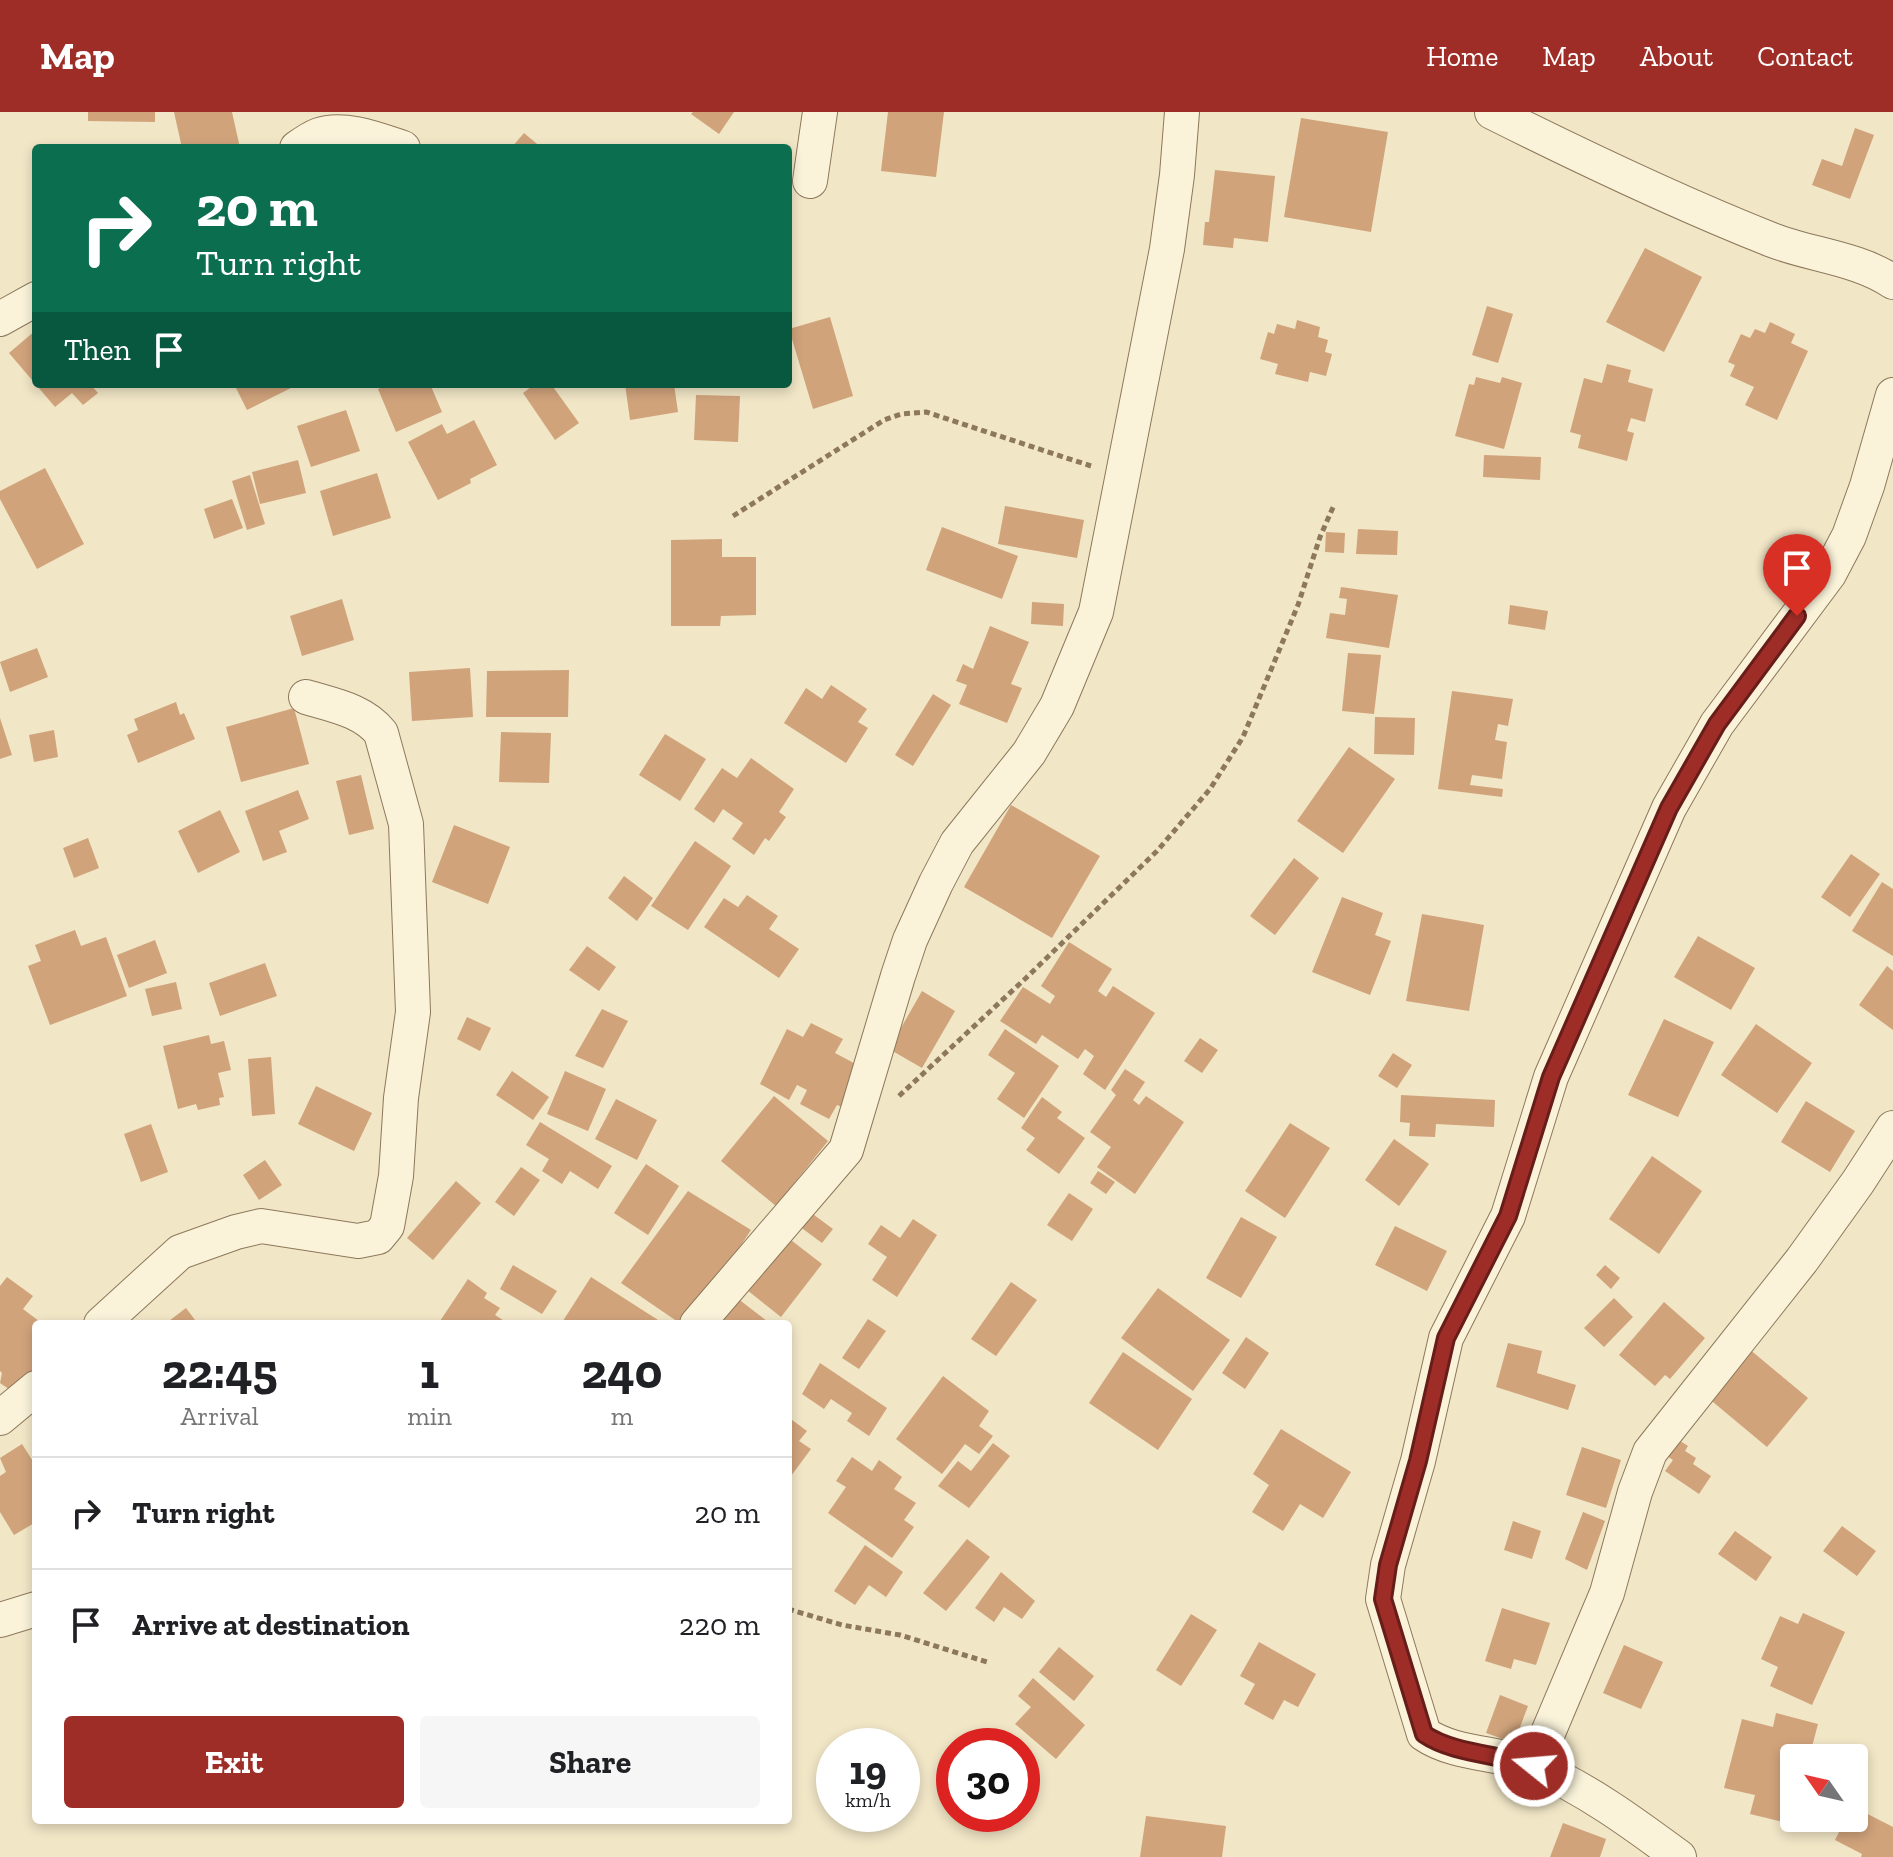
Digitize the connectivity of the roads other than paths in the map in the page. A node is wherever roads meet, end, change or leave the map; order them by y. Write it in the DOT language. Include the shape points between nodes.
graph roads {
  1 [pos="820,112"];
  2 [pos="1182,112"];
  3 [pos="1492,112"];
  4 [pos="304,144"];
  5 [pos="388,144"];
  6 [pos="810,181"];
  7 [pos="1893,282"];
  8 [pos="32,301"];
  9 [pos="0,319"];
  10 [pos="1893,395"];
  11 [pos="306,697"];
  12 [pos="1893,1128"];
  13 [pos="105,1320"];
  14 [pos="700,1320"];
  15 [pos="32,1391"];
  16 [pos="0,1418"];
  17 [pos="32,1610"];
  18 [pos="0,1620"];
  19 [pos="1534,1766"];
  20 [pos="1679,1857"];
  1 -- 6 [label="street"];
  2 -- 14 [label="street" via="1167,249 1096,612 1057,706 1029,753 957,843 936,883 902,964 846,1150"];
  3 -- 7 [label="street" via="1709,215 1872,270"];
  4 -- 5 [label="street" via="331,133"];
  8 -- 9 [label="street"];
  10 -- 19 [label="street" via="1867,486 1829,574 1717,724 1669,808 1551,1077 1508,1216 1440,1358 1388,1565 1384,1607 1424,1734 1441,1744"];
  11 -- 13 [label="street" via="375,725 406,824 413,1012 387,1226 378,1237 358,1241 261,1226 236,1232 180,1252"];
  12 -- 19 [label="street" via="1802,1260 1650,1452 1607,1593"];
  15 -- 16 [label="street"];
  17 -- 18 [label="street"];
  19 -- 20 [label="street"];
}
